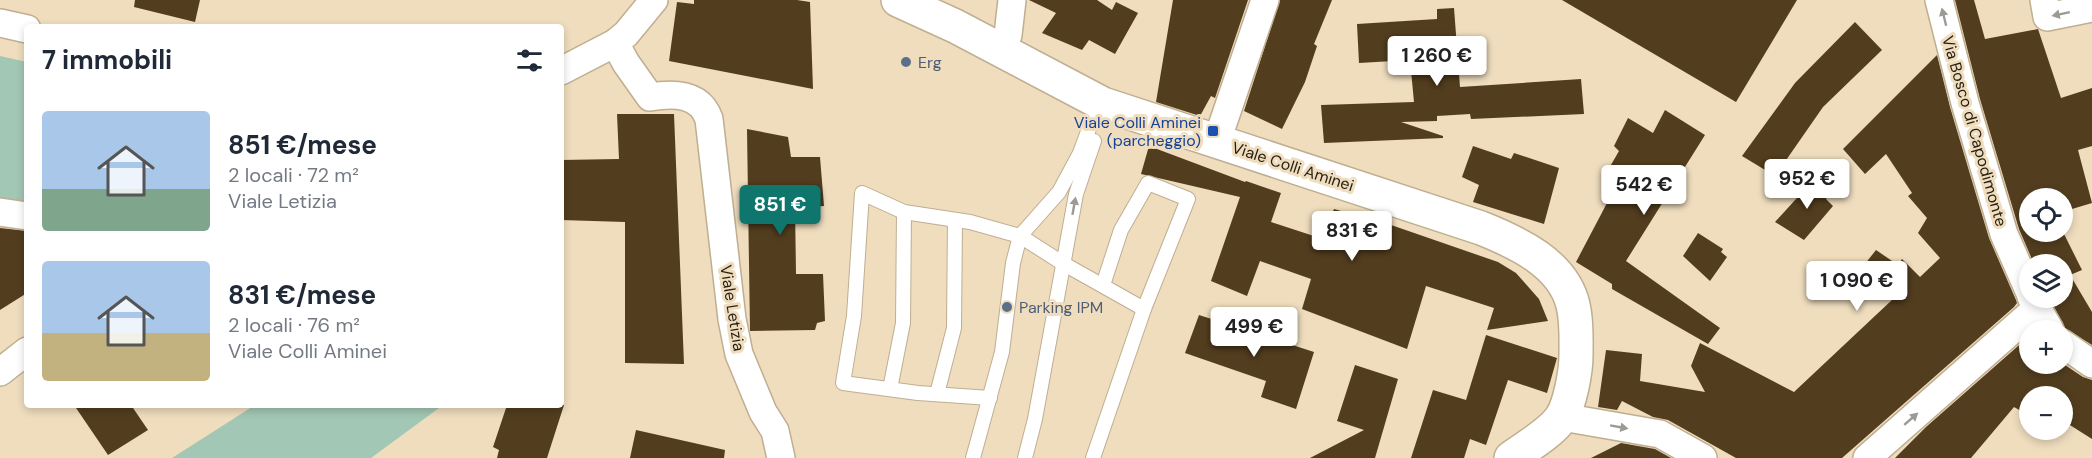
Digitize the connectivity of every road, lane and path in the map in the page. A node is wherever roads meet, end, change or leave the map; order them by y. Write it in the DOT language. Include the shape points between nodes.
graph roads {
  1 [pos="654,0"];
  2 [pos="898,0"];
  3 [pos="1012,0"];
  4 [pos="1265,0"];
  5 [pos="1939,0"];
  6 [pos="2044,0"];
  7 [pos="2092,8"];
  8 [pos="0,23"];
  9 [pos="24,28"];
  10 [pos="1008,35"];
  11 [pos="615,43"];
  12 [pos="564,69"];
  13 [pos="1103,104"];
  14 [pos="1221,129"];
  15 [pos="0,212"];
  16 [pos="904,212"];
  17 [pos="24,216"];
  18 [pos="955,220"];
  19 [pos="1020,236"];
  20 [pos="1064,264"];
  21 [pos="2019,267"];
  22 [pos="1103,285"];
  23 [pos="2036,308"];
  24 [pos="1144,309"];
  25 [pos="2073,351"];
  26 [pos="24,353"];
  27 [pos="2092,364"];
  28 [pos="0,372"];
  29 [pos="890,389"];
  30 [pos="937,394"];
  31 [pos="990,398"];
  32 [pos="1562,417"];
  33 [pos="782,458"];
  34 [pos="972,458"];
  35 [pos="1025,458"];
  36 [pos="1093,458"];
  37 [pos="1511,458"];
  38 [pos="1703,458"];
  39 [pos="1867,458"];
  1 -- 11 [label="street"];
  2 -- 13 [label="main road, Viale Colli Aminei"];
  3 -- 10 [label="street"];
  4 -- 14 [label="street"];
  21 -- 5 [label="street, Via Bosco di Capodimonte, one-way" via="2004,234"];
  7 -- 6 [label="street, one-way" via="2048,17"];
  8 -- 9 [label="street"];
  11 -- 12 [label="street"];
  11 -- 33 [label="street, Viale Letizia" via="650,97 678,95 700,103 706,110 739,354 775,431"];
  13 -- 19 [label="lane" via="1059,192"];
  20 -- 13 [label="lane, one-way" via="1076,194 1101,122"];
  13 -- 32 [label="main road, Viale Colli Aminei" via="1481,228 1510,239 1539,257 1561,280 1572,303 1576,363"];
  15 -- 17 [label="street"];
  16 -- 18 [label="lane"];
  16 -- 29 [label="lane" via="903,323"];
  16 -- 29 [label="lane" via="862,193 854,316 843,383"];
  18 -- 19 [label="lane"];
  18 -- 30 [label="lane" via="954,328"];
  19 -- 20 [label="lane"];
  19 -- 31 [label="lane" via="1002,352"];
  20 -- 22 [label="lane"];
  20 -- 35 [label="lane"];
  22 -- 24 [label="lane"];
  22 -- 24 [label="lane" via="1121,230 1148,183 1188,199"];
  39 -- 23 [label="street, one-way"];
  24 -- 36 [label="lane"];
  25 -- 27 [label="street"];
  26 -- 28 [label="street"];
  29 -- 30 [label="lane"];
  30 -- 31 [label="lane"];
  31 -- 34 [label="lane"];
  32 -- 37 [label="main road, Viale Colli Aminei"];
  32 -- 38 [label="street, one-way" via="1660,434"];
}
